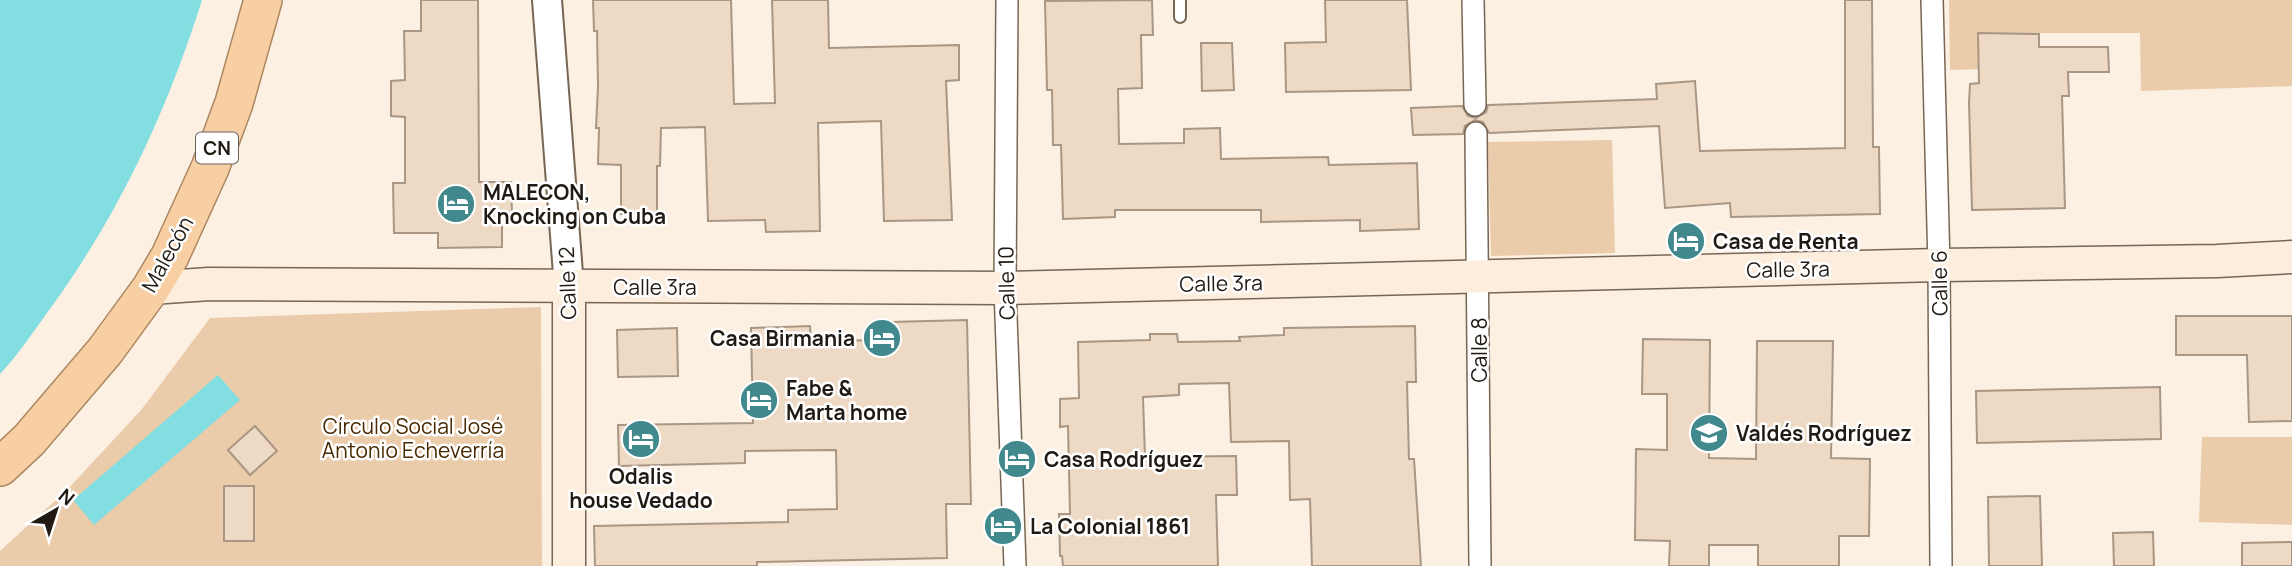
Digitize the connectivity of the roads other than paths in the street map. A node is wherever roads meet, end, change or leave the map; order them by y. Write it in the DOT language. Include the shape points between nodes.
graph roads {
  1 [pos="262,0"];
  2 [pos="547,0"];
  3 [pos="1007,0"];
  4 [pos="1180,0"];
  5 [pos="1473,0"];
  6 [pos="1932,0"];
  7 [pos="1180,17"];
  8 [pos="1475,105"];
  9 [pos="1476,133"];
  10 [pos="2292,257"];
  11 [pos="1939,265"];
  12 [pos="1479,276"];
  13 [pos="569,287"];
  14 [pos="151,288"];
  15 [pos="1005,288"];
  16 [pos="0,467"];
  17 [pos="569,566"];
  18 [pos="1014,566"];
  19 [pos="1480,566"];
  20 [pos="1941,566"];
  1 -- 14 [label="highway, Malecón / CN" via="234,103 210,168"];
  2 -- 13 [label="street, Calle 12"];
  3 -- 15 [label="street, Calle 10"];
  4 -- 7 [label="lane"];
  5 -- 8 [label="street"];
  6 -- 11 [label="street, Calle 6"];
  9 -- 12 [label="street, Calle 8"];
  10 -- 11 [label="main road, Calle 3ra"];
  11 -- 12 [label="main road, Calle 3ra"];
  11 -- 20 [label="street, Calle 6"];
  12 -- 15 [label="main road, Calle 3ra"];
  12 -- 19 [label="street, Calle 8"];
  13 -- 14 [label="main road, Calle 3ra" via="209,284"];
  13 -- 15 [label="main road, Calle 3ra"];
  13 -- 17 [label="main road, Calle 12"];
  14 -- 16 [label="highway, Malecón / CN" via="71,392"];
  15 -- 18 [label="street, Calle 10"];
}
